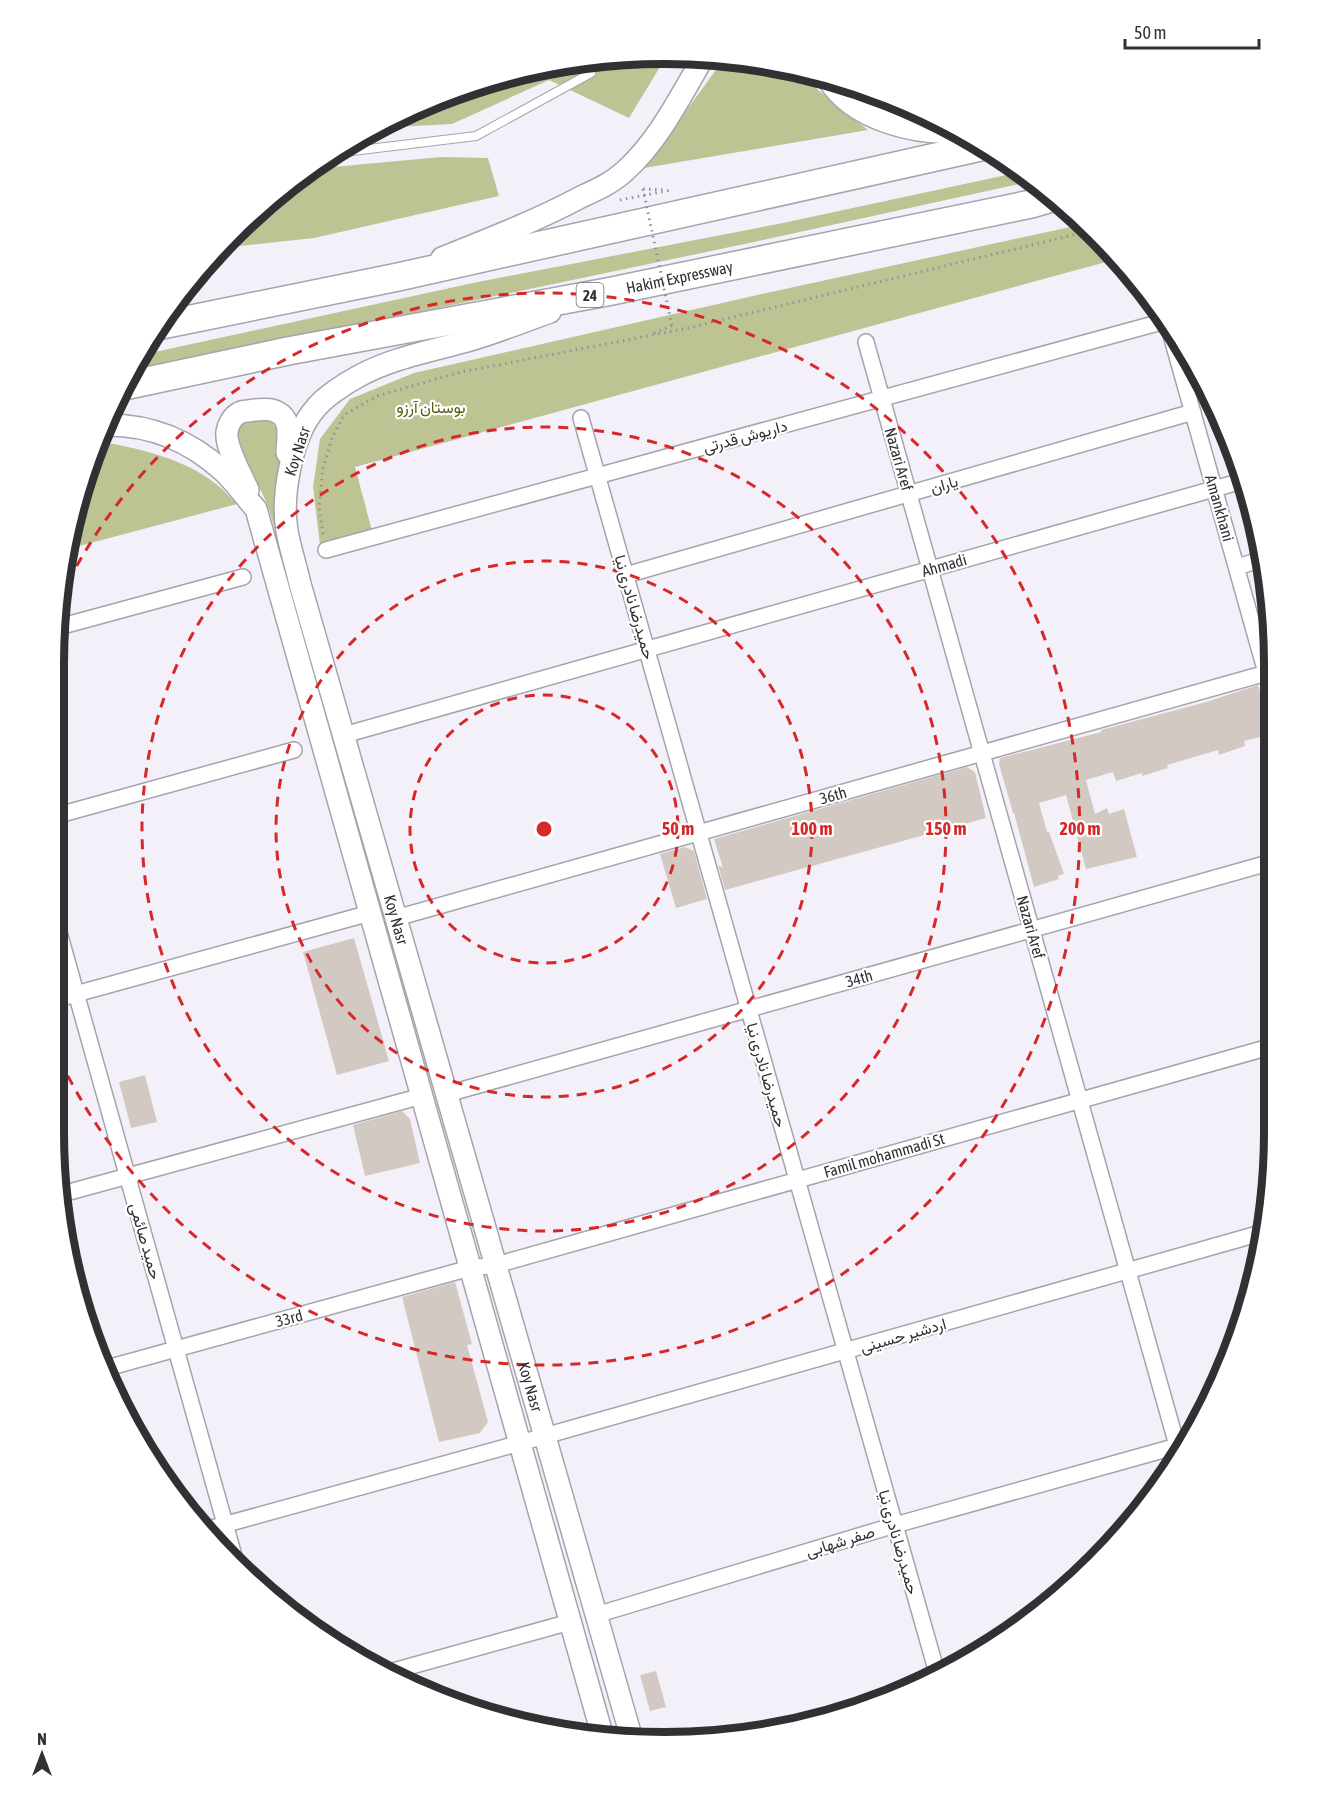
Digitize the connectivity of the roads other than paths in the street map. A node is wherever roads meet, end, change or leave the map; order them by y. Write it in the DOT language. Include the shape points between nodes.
graph roads {
  1 [pos="699,66"];
  2 [pos="591,73"];
  3 [pos="837,90"];
  4 [pos="939,131"];
  5 [pos="971,149"];
  6 [pos="356,151"];
  7 [pos="1045,201"];
  8 [pos="398,277"];
  9 [pos="607,292"];
  10 [pos="171,323"];
  11 [pos="1158,323"];
  12 [pos="866,342"];
  13 [pos="1176,352"];
  14 [pos="134,384"];
  15 [pos="882,398"];
  16 [pos="1193,412"];
  17 [pos="581,418"];
  18 [pos="114,425"];
  19 [pos="598,476"];
  20 [pos="1236,483"];
  21 [pos="285,486"];
  22 [pos="1215,489"];
  23 [pos="909,494"];
  24 [pos="256,509"];
  25 [pos="326,550"];
  26 [pos="1255,561"];
  27 [pos="1237,567"];
  28 [pos="930,569"];
  29 [pos="626,575"];
  30 [pos="243,577"];
  31 [pos="66,625"];
  32 [pos="647,649"];
  33 [pos="1264,659"];
  34 [pos="1264,678"];
  35 [pos="344,735"];
  36 [pos="294,750"];
  37 [pos="982,753"];
  38 [pos="64,814"];
  39 [pos="699,832"];
  40 [pos="1264,864"];
  41 [pos="370,913"];
  42 [pos="396,918"];
  43 [pos="1031,929"];
  44 [pos="64,951"];
  45 [pos="76,994"];
  46 [pos="64,997"];
  47 [pos="749,1009"];
  48 [pos="1264,1049"];
  49 [pos="447,1094"];
  50 [pos="422,1096"];
  51 [pos="1079,1100"];
  52 [pos="127,1176"];
  53 [pos="797,1180"];
  54 [pos="68,1192"];
  55 [pos="1255,1235"];
  56 [pos="496,1265"];
  57 [pos="470,1268"];
  58 [pos="1128,1271"];
  59 [pos="176,1349"];
  60 [pos="845,1351"];
  61 [pos="112,1367"];
  62 [pos="545,1436"];
  63 [pos="1179,1440"];
  64 [pos="520,1443"];
  65 [pos="1171,1452"];
  66 [pos="225,1524"];
  67 [pos="895,1525"];
  68 [pos="213,1527"];
  69 [pos="231,1547"];
  70 [pos="596,1615"];
  71 [pos="570,1622"];
  72 [pos="935,1667"];
  73 [pos="398,1670"];
  74 [pos="600,1727"];
  75 [pos="629,1730"];
  1 -- 8 [label="main road" via="651,142 611,182 551,213"];
  2 -- 6 [label="lane" via="476,136"];
  3 -- 4 [label="main road" via="852,105 896,126"];
  5 -- 8 [label="highway"];
  7 -- 9 [label="highway, Hakim Expressway / 24"];
  8 -- 10 [label="highway"];
  9 -- 14 [label="highway, Hakim Expressway / 24"];
  9 -- 21 [label="main road, Koy Nasr" via="359,376 316,407 303,425"];
  11 -- 15 [label="street, داریوش قدرتی"];
  12 -- 15 [label="street, Nazari Aref"];
  13 -- 16 [label="street, Amankhani"];
  15 -- 19 [label="street, داریوش قدرتی"];
  15 -- 23 [label="street, Nazari Aref"];
  16 -- 22 [label="street, Amankhani"];
  16 -- 23 [label="street, یاران"];
  17 -- 19 [label="street, حمیدرضا نادری نیا"];
  18 -- 24 [label="main road, Koy Nasr" via="155,430 196,450 224,472"];
  19 -- 25 [label="street, داریوش قدرتی"];
  19 -- 29 [label="street, حمیدرضا نادری نیا"];
  20 -- 22 [label="street, Ahmadi"];
  21 -- 24 [label="main road" via="285,421 272,410 239,412 230,421 226,434"];
  21 -- 35 [label="main road, Koy Nasr" via="286,530"];
  22 -- 27 [label="street, Amankhani"];
  22 -- 28 [label="street, Ahmadi"];
  23 -- 28 [label="street, Nazari Aref"];
  23 -- 29 [label="street, یاران"];
  24 -- 41 [label="main road, Koy Nasr"];
  26 -- 27 [label="street"];
  27 -- 33 [label="street, Amankhani"];
  28 -- 32 [label="street, Ahmadi"];
  28 -- 37 [label="street, Nazari Aref"];
  29 -- 32 [label="street, حمیدرضا نادری نیا"];
  30 -- 31 [label="street"];
  32 -- 35 [label="street, Ahmadi"];
  32 -- 39 [label="street, حمیدرضا نادری نیا"];
  34 -- 37 [label="street, 36th"];
  35 -- 42 [label="main road, Koy Nasr"];
  36 -- 38 [label="street"];
  37 -- 39 [label="street, 36th"];
  37 -- 43 [label="street, Nazari Aref"];
  39 -- 42 [label="street, 36th"];
  39 -- 47 [label="street, حمیدرضا نادری نیا"];
  40 -- 43 [label="street, 34th"];
  41 -- 45 [label="street"];
  41 -- 50 [label="main road, Koy Nasr"];
  42 -- 49 [label="main road, Koy Nasr"];
  43 -- 47 [label="street, 34th"];
  43 -- 51 [label="street, Nazari Aref"];
  44 -- 45 [label="street, حمید صائمی"];
  45 -- 46 [label="street"];
  45 -- 52 [label="street, حمید صائمی"];
  47 -- 49 [label="street, 34th"];
  47 -- 53 [label="street, حمیدرضا نادری نیا"];
  48 -- 51 [label="street, Famil mohammadi St"];
  49 -- 56 [label="main road, Koy Nasr"];
  50 -- 52 [label="street"];
  50 -- 57 [label="main road, Koy Nasr"];
  51 -- 53 [label="street, Famil mohammadi St"];
  51 -- 58 [label="street, Nazari Aref"];
  52 -- 54 [label="street"];
  52 -- 59 [label="street, حمید صائمی"];
  53 -- 56 [label="street, Famil mohammadi St"];
  53 -- 60 [label="street, حمیدرضا نادری نیا"];
  55 -- 58 [label="street, اردشیر حسینی"];
  56 -- 57 [label="street, 33rd"];
  56 -- 62 [label="main road, Koy Nasr"];
  57 -- 59 [label="street, 33rd"];
  57 -- 64 [label="main road, Koy Nasr"];
  58 -- 60 [label="street, اردشیر حسینی"];
  58 -- 63 [label="street, Nazari Aref"];
  59 -- 61 [label="street, 33rd"];
  59 -- 66 [label="street, حمید صائمی"];
  60 -- 62 [label="street, اردشیر حسینی"];
  60 -- 67 [label="street, حمیدرضا نادری نیا"];
  62 -- 64 [label="street, اردشیر حسینی"];
  62 -- 70 [label="main road, Koy Nasr"];
  64 -- 66 [label="street, اردشیر حسینی"];
  64 -- 71 [label="main road, Koy Nasr"];
  65 -- 67 [label="street, صفر شهابی"];
  66 -- 68 [label="street, اردشیر حسینی"];
  66 -- 69 [label="street, حمید صائمی"];
  67 -- 70 [label="street, صفر شهابی"];
  67 -- 72 [label="street, حمیدرضا نادری نیا"];
  70 -- 75 [label="main road, Koy Nasr"];
  71 -- 73 [label="street"];
  71 -- 74 [label="main road, Koy Nasr"];
}
